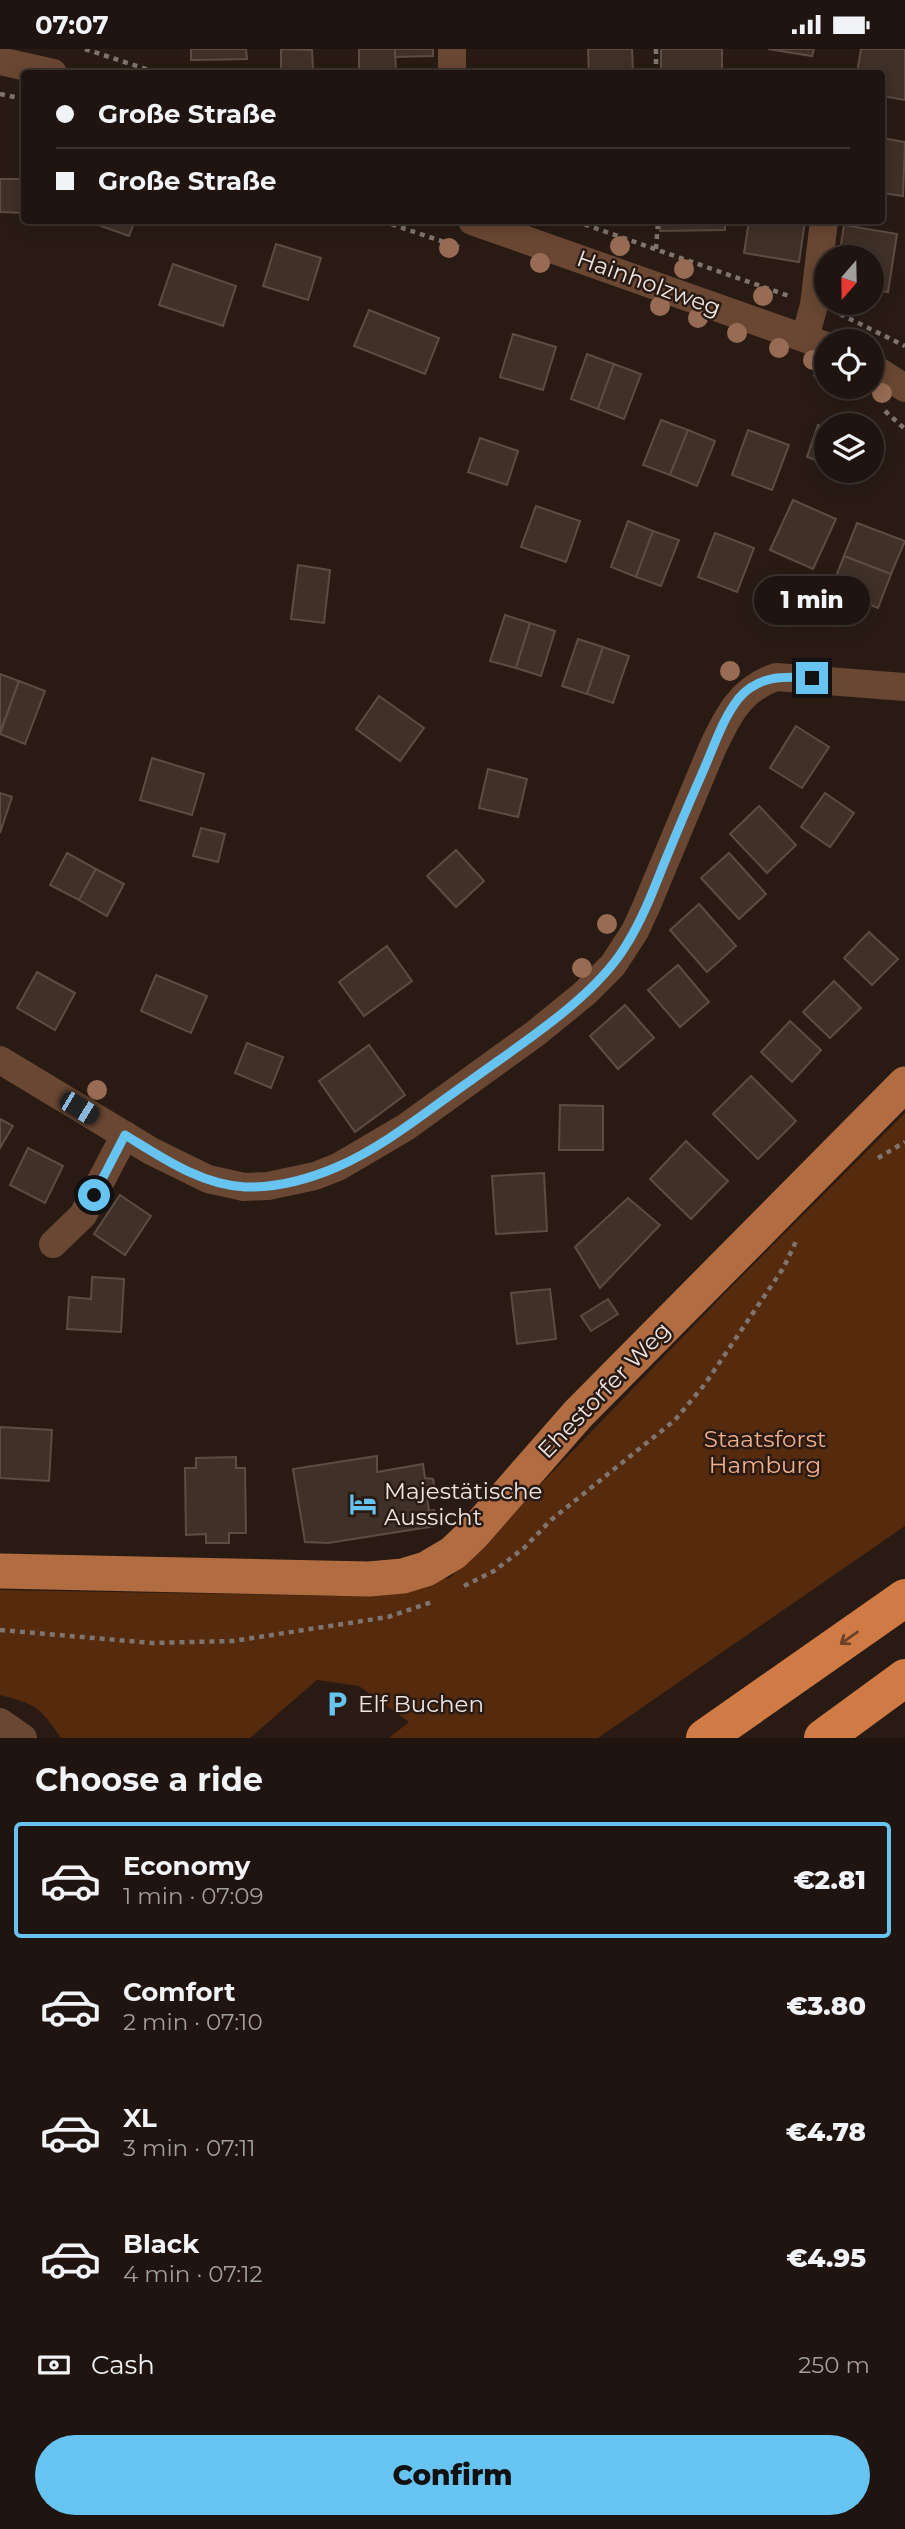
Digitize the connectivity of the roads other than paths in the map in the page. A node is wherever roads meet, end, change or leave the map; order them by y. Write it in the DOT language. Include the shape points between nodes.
graph roads {
  1 [pos="452,49"];
  2 [pos="0,61"];
  3 [pos="40,70"];
  4 [pos="452,70"];
  5 [pos="481,224"];
  6 [pos="824,224"];
  7 [pos="815,329"];
  8 [pos="814,342"];
  9 [pos="884,375"];
  10 [pos="905,388"];
  11 [pos="905,687"];
  12 [pos="0,1060"];
  13 [pos="905,1084"];
  14 [pos="125,1135"];
  15 [pos="53,1244"];
  16 [pos="0,1571"];
  17 [pos="905,1598"];
  18 [pos="905,1678"];
  19 [pos="0,1722"];
  20 [pos="23,1738"];
  21 [pos="705,1738"];
  22 [pos="823,1738"];
  1 -- 4 [label="street"];
  2 -- 3 [label="street"];
  5 -- 8 [label="street, Hainholzweg"];
  6 -- 7 [label="street"];
  9 -- 10 [label="street"];
  11 -- 14 [label="street" via="776,677 762,681 740,698 716,740 635,931 613,965 536,1033 360,1155 315,1176 244,1187 191,1173"];
  12 -- 14 [label="street"];
  13 -- 16 [label="main road, Ehestorfer Weg" via="578,1414 473,1534 433,1565 403,1576 369,1579"];
  14 -- 15 [label="street" via="83,1215"];
  17 -- 21 [label="highway, one-way"];
  18 -- 22 [label="highway"];
  19 -- 20 [label="street"];
}
